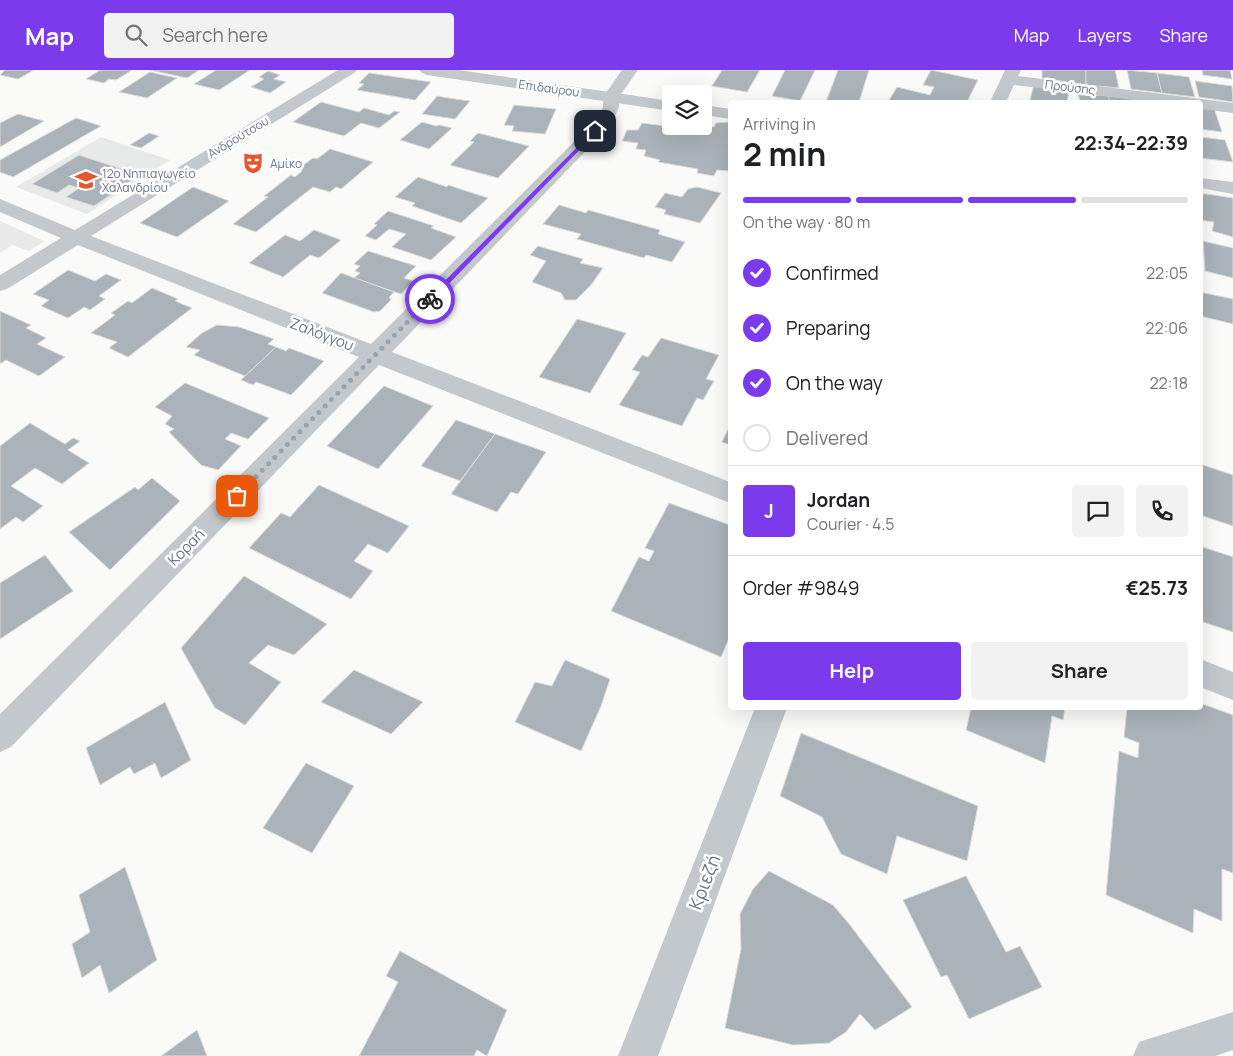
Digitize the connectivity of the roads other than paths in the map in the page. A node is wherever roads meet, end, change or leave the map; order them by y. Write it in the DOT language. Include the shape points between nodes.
graph roads {
  1 [pos="349,70"];
  2 [pos="427,70"];
  3 [pos="630,70"];
  4 [pos="1010,75"];
  5 [pos="611,97"];
  6 [pos="999,100"];
  7 [pos="1178,100"];
  8 [pos="1203,104"];
  9 [pos="662,105"];
  10 [pos="1233,108"];
  11 [pos="712,111"];
  12 [pos="728,114"];
  13 [pos="1203,183"];
  14 [pos="1233,188"];
  15 [pos="0,204"];
  16 [pos="75,237"];
  17 [pos="0,284"];
  18 [pos="376,355"];
  19 [pos="728,492"];
  20 [pos="1203,674"];
  21 [pos="1233,686"];
  22 [pos="769,710"];
  23 [pos="0,736"];
  24 [pos="1233,1030"];
  25 [pos="638,1056"];
  26 [pos="1153,1056"];
  1 -- 16 [label="street, Ανδρούτσου"];
  2 -- 5 [label="street, Επιδαύρου"];
  3 -- 5 [label="street, Κοραή"];
  4 -- 6 [label="street"];
  4 -- 7 [label="street, Προύσης"];
  5 -- 9 [label="street, Επιδαύρου"];
  5 -- 18 [label="street, Κοραή" via="606,118 595,131"];
  8 -- 10 [label="street"];
  11 -- 12 [label="street"];
  13 -- 14 [label="street"];
  15 -- 16 [label="street, Ζαλόγγου"];
  16 -- 17 [label="street, Ανδρούτσου"];
  16 -- 18 [label="street, Ζαλόγγου"];
  18 -- 19 [label="street, Ζαλόγγου"];
  18 -- 23 [label="street, Κοραή"];
  20 -- 21 [label="street"];
  22 -- 25 [label="street, Κριεζή"];
  24 -- 26 [label="street"];
}
